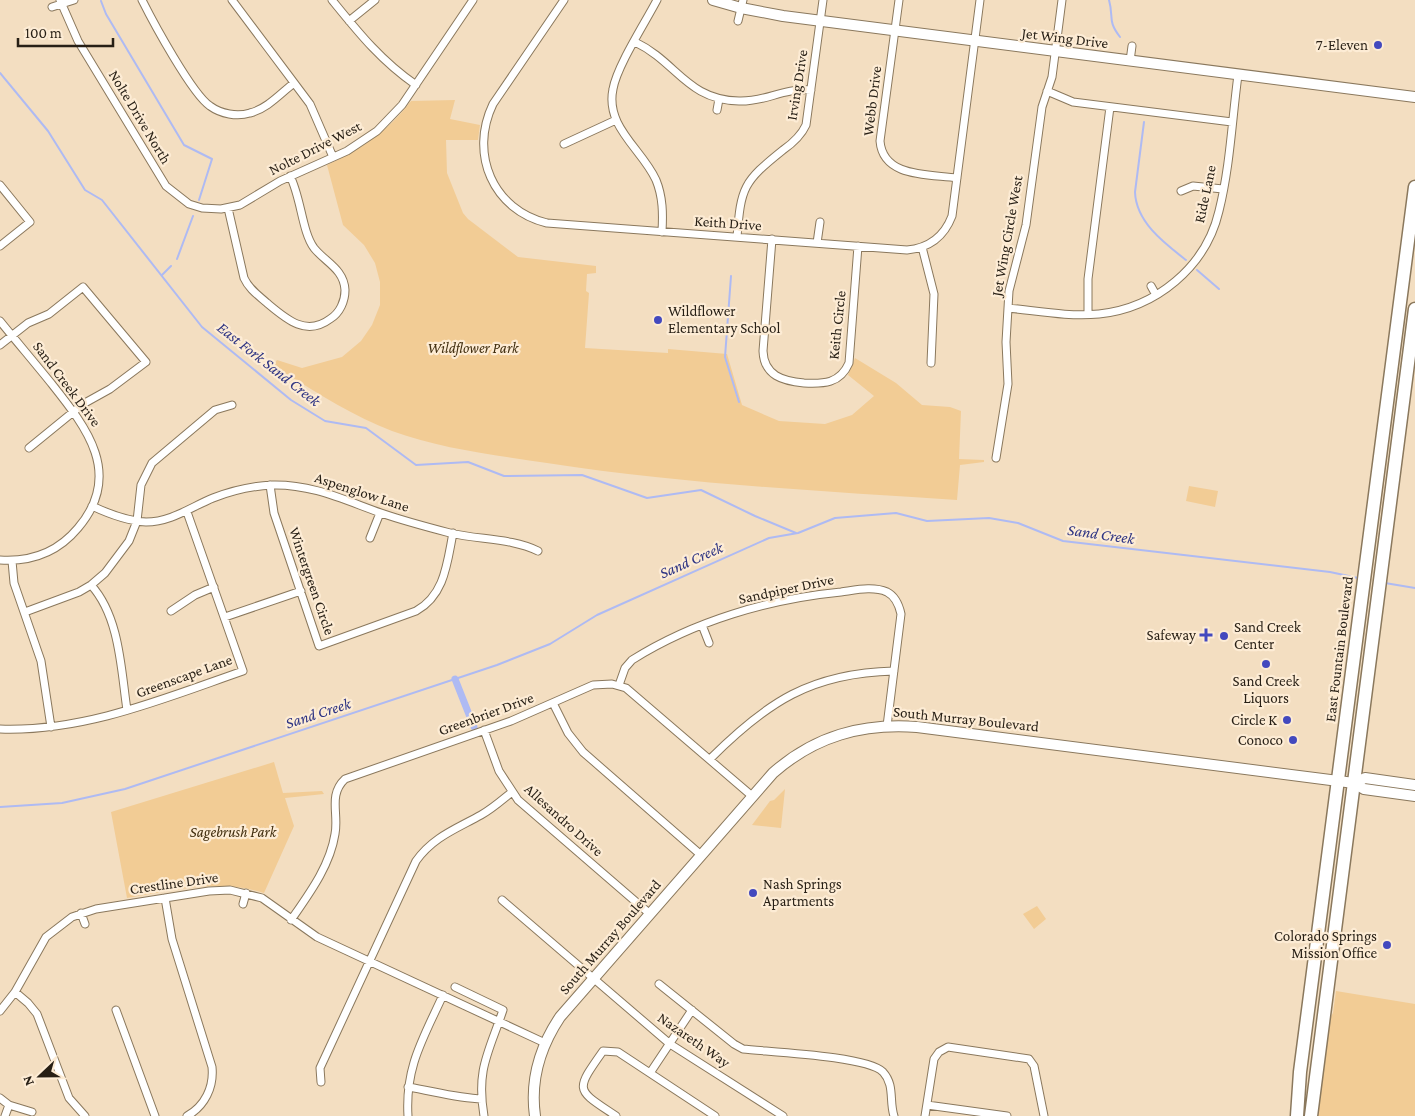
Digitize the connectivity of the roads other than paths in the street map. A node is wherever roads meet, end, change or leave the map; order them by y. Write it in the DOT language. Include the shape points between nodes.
graph roads {
  1 [pos="74,0"];
  2 [pos="142,0"];
  3 [pos="232,0"];
  4 [pos="332,0"];
  5 [pos="375,0"];
  6 [pos="473,0"];
  7 [pos="564,0"];
  8 [pos="657,0"];
  9 [pos="713,0"];
  10 [pos="823,0"];
  11 [pos="899,0"];
  12 [pos="980,0"];
  13 [pos="1062,0"];
  14 [pos="61,2"];
  15 [pos="742,4"];
  16 [pos="52,7"];
  17 [pos="349,21"];
  18 [pos="738,21"];
  19 [pos="821,21"];
  20 [pos="895,30"];
  21 [pos="975,41"];
  22 [pos="635,42"];
  23 [pos="1132,46"];
  24 [pos="1056,51"];
  25 [pos="1130,61"];
  26 [pos="1238,75"];
  27 [pos="294,83"];
  28 [pos="416,85"];
  29 [pos="811,90"];
  30 [pos="1047,91"];
  31 [pos="1415,97"];
  32 [pos="720,99"];
  33 [pos="1110,107"];
  34 [pos="717,110"];
  35 [pos="616,120"];
  36 [pos="1232,122"];
  37 [pos="564,144"];
  38 [pos="333,157"];
  39 [pos="290,176"];
  40 [pos="957,178"];
  41 [pos="0,185"];
  42 [pos="1415,187"];
  43 [pos="1223,189"];
  44 [pos="1181,191"];
  45 [pos="228,208"];
  46 [pos="820,222"];
  47 [pos="662,232"];
  48 [pos="737,237"];
  49 [pos="772,240"];
  50 [pos="817,243"];
  51 [pos="0,246"];
  52 [pos="858,246"];
  53 [pos="922,247"];
  54 [pos="1151,286"];
  55 [pos="1156,295"];
  56 [pos="1008,308"];
  57 [pos="1415,310"];
  58 [pos="1088,314"];
  59 [pos="0,321"];
  60 [pos="12,335"];
  61 [pos="1413,337"];
  62 [pos="0,345"];
  63 [pos="931,363"];
  64 [pos="232,405"];
  65 [pos="73,411"];
  66 [pos="29,448"];
  67 [pos="996,458"];
  68 [pos="270,485"];
  69 [pos="92,506"];
  70 [pos="187,512"];
  71 [pos="380,512"];
  72 [pos="137,521"];
  73 [pos="453,533"];
  74 [pos="370,538"];
  75 [pos="538,551"];
  76 [pos="0,560"];
  77 [pos="12,561"];
  78 [pos="92,585"];
  79 [pos="214,587"];
  80 [pos="898,590"];
  81 [pos="301,591"];
  82 [pos="892,596"];
  83 [pos="171,611"];
  84 [pos="25,612"];
  85 [pos="225,617"];
  86 [pos="702,625"];
  87 [pos="709,643"];
  88 [pos="894,671"];
  89 [pos="619,685"];
  90 [pos="553,703"];
  91 [pos="127,710"];
  92 [pos="887,726"];
  93 [pos="51,727"];
  94 [pos="0,729"];
  95 [pos="484,730"];
  96 [pos="710,759"];
  97 [pos="1340,781"];
  98 [pos="331,782"];
  99 [pos="1354,783"];
  100 [pos="1415,784"];
  101 [pos="339,787"];
  102 [pos="512,792"];
  103 [pos="752,796"];
  104 [pos="1415,796"];
  105 [pos="701,855"];
  106 [pos="246,893"];
  107 [pos="165,898"];
  108 [pos="502,900"];
  109 [pos="243,904"];
  110 [pos="81,913"];
  111 [pos="650,914"];
  112 [pos="292,920"];
  113 [pos="85,924"];
  114 [pos="368,962"];
  115 [pos="594,978"];
  116 [pos="659,984"];
  117 [pos="15,992"];
  118 [pos="443,996"];
  119 [pos="450,999"];
  120 [pos="116,1010"];
  121 [pos="692,1010"];
  122 [pos="0,1011"];
  123 [pos="499,1022"];
  124 [pos="545,1043"];
  125 [pos="670,1044"];
  126 [pos="650,1073"];
  127 [pos="320,1082"];
  128 [pos="408,1087"];
  129 [pos="0,1098"];
  130 [pos="482,1099"];
  131 [pos="9,1105"];
  132 [pos="927,1105"];
  133 [pos="32,1112"];
  134 [pos="5,1116"];
  135 [pos="85,1116"];
  136 [pos="155,1116"];
  137 [pos="187,1116"];
  138 [pos="408,1116"];
  139 [pos="484,1116"];
  140 [pos="535,1116"];
  141 [pos="616,1116"];
  142 [pos="715,1116"];
  143 [pos="783,1116"];
  144 [pos="894,1116"];
  145 [pos="925,1116"];
  146 [pos="1007,1116"];
  147 [pos="1044,1116"];
  148 [pos="1297,1116"];
  149 [pos="1311,1116"];
  1 -- 14 [label="street"];
  2 -- 27 [label="street" via="198,94 216,110 236,115 255,112"];
  3 -- 27 [label="street"];
  4 -- 17 [label="street"];
  5 -- 17 [label="street"];
  6 -- 28 [label="street, Nolte Drive West"];
  7 -- 47 [label="street, Keith Drive" via="489,113 483,134 487,170 505,200 539,221"];
  8 -- 22 [label="street"];
  9 -- 15 [label="main road, Jet Wing Drive"];
  10 -- 19 [label="street, Irving Drive"];
  11 -- 20 [label="street, Webb Drive"];
  12 -- 21 [label="street, Keith Drive"];
  13 -- 24 [label="street, Jet Wing Circle West"];
  14 -- 16 [label="street"];
  14 -- 45 [label="street, Nolte Drive North" via="78,41 166,186 194,206"];
  15 -- 18 [label="street"];
  15 -- 19 [label="main road, Jet Wing Drive"];
  17 -- 28 [label="street" via="372,50"];
  19 -- 20 [label="main road, Jet Wing Drive"];
  19 -- 29 [label="street, Irving Drive"];
  20 -- 21 [label="main road, Jet Wing Drive"];
  20 -- 40 [label="street, Webb Drive" via="880,141 882,154 890,165 903,171"];
  21 -- 24 [label="main road, Jet Wing Drive"];
  21 -- 40 [label="street, Keith Drive"];
  22 -- 32 [label="street" via="661,57 690,86"];
  22 -- 35 [label="street" via="613,87 612,109"];
  23 -- 25 [label="street"];
  24 -- 25 [label="main road, Jet Wing Drive"];
  24 -- 30 [label="street, Jet Wing Circle West"];
  25 -- 26 [label="main road, Jet Wing Drive"];
  26 -- 31 [label="main road, Jet Wing Drive"];
  26 -- 36 [label="street, Ride Lane"];
  27 -- 38 [label="street" via="313,109"];
  28 -- 38 [label="street, Nolte Drive West" via="382,127 356,146"];
  29 -- 32 [label="street" via="791,89 750,101"];
  29 -- 48 [label="street, Irving Drive" via="803,131 755,172 744,189 739,203"];
  30 -- 33 [label="street" via="1073,102"];
  30 -- 56 [label="street, Jet Wing Circle West" via="1026,225 1011,280"];
  32 -- 34 [label="street"];
  33 -- 36 [label="street"];
  33 -- 58 [label="street" via="1088,280"];
  35 -- 37 [label="street"];
  35 -- 47 [label="street" via="656,180 662,202"];
  36 -- 43 [label="street, Ride Lane"];
  38 -- 39 [label="street, Nolte Drive West"];
  39 -- 45 [label="street, Nolte Drive West" via="240,205"];
  39 -- 45 [label="street" via="312,244 338,270 343,280 343,302 338,313 327,322 313,326 295,324 248,285"];
  40 -- 53 [label="street, Keith Drive" via="950,223 942,234"];
  41 -- 51 [label="street" via="30,222"];
  42 -- 97 [label="highway, East Fountain Boulevard"];
  43 -- 44 [label="street" via="1193,186"];
  43 -- 55 [label="street, Ride Lane" via="1216,221 1202,251 1177,280"];
  46 -- 50 [label="street"];
  47 -- 48 [label="street, Keith Drive"];
  48 -- 49 [label="street, Keith Drive"];
  49 -- 50 [label="street, Keith Drive"];
  49 -- 52 [label="street, Keith Circle" via="763,351 766,364 780,379 819,384 838,378 849,363"];
  50 -- 52 [label="street, Keith Drive"];
  52 -- 53 [label="street, Keith Drive" via="908,250"];
  53 -- 63 [label="street" via="934,294"];
  54 -- 55 [label="street"];
  55 -- 58 [label="street, Ride Lane" via="1119,310"];
  56 -- 58 [label="street, Ride Lane"];
  56 -- 67 [label="street, Jet Wing Circle West" via="1008,384"];
  57 -- 61 [label="highway, East Fountain Boulevard"];
  59 -- 60 [label="street, Sand Creek Drive"];
  60 -- 62 [label="street"];
  60 -- 65 [label="street, Sand Creek Drive"];
  60 -- 65 [label="street" via="28,323 49,314 83,287 146,362"];
  61 -- 99 [label="highway, East Fountain Boulevard"];
  64 -- 72 [label="street" via="215,410 152,463 141,485"];
  65 -- 66 [label="street"];
  65 -- 69 [label="street, Sand Creek Drive" via="87,430 97,456 98,485"];
  68 -- 70 [label="street, Aspenglow Lane" via="225,494"];
  68 -- 71 [label="street, Aspenglow Lane" via="322,491"];
  68 -- 81 [label="street, Wintergreen Circle" via="274,514"];
  69 -- 72 [label="street, Aspenglow Lane"];
  69 -- 77 [label="street, Sand Creek Drive" via="81,525 60,545 39,556"];
  70 -- 72 [label="street, Aspenglow Lane" via="156,521"];
  70 -- 79 [label="street, Greenscape Lane"];
  71 -- 73 [label="street, Aspenglow Lane"];
  71 -- 74 [label="street"];
  72 -- 78 [label="street" via="121,554"];
  73 -- 75 [label="street, Aspenglow Lane" via="526,545"];
  73 -- 81 [label="street, Wintergreen Circle" via="444,577 437,592 422,608 407,615 319,646"];
  76 -- 77 [label="street, Sand Creek Drive"];
  77 -- 84 [label="street" via="14,583"];
  78 -- 84 [label="street"];
  78 -- 91 [label="street" via="106,608 114,632"];
  79 -- 83 [label="street" via="187,599"];
  79 -- 85 [label="street, Greenscape Lane"];
  80 -- 82 [label="street"];
  81 -- 85 [label="street"];
  82 -- 86 [label="street, Sandpiper Drive" via="868,590 808,596 757,607"];
  82 -- 88 [label="street" via="901,614"];
  84 -- 93 [label="street" via="41,661"];
  85 -- 91 [label="street, Greenscape Lane" via="243,671"];
  86 -- 87 [label="street"];
  86 -- 89 [label="street, Sandpiper Drive" via="632,660 625,668"];
  88 -- 92 [label="street"];
  88 -- 96 [label="street" via="848,675 793,693 750,721"];
  89 -- 90 [label="street, Greenbrier Drive" via="593,685"];
  89 -- 96 [label="street"];
  90 -- 95 [label="street, Greenbrier Drive"];
  90 -- 105 [label="street" via="568,733 583,752"];
  91 -- 93 [label="street, Greenscape Lane"];
  92 -- 97 [label="main road, South Murray Boulevard"];
  92 -- 103 [label="main road, South Murray Boulevard" via="848,731 820,741 783,764"];
  93 -- 94 [label="street, Greenscape Lane"];
  95 -- 101 [label="street, Greenbrier Drive" via="353,776"];
  95 -- 102 [label="street, Allesandro Drive" via="499,771"];
  96 -- 103 [label="street"];
  97 -- 99 [label="main road, South Murray Boulevard"];
  97 -- 148 [label="highway, East Fountain Boulevard" via="1300,1072"];
  98 -- 101 [label="street"];
  99 -- 100 [label="main road, South Murray Boulevard" via="1365,778"];
  99 -- 104 [label="main road, South Murray Boulevard" via="1364,789"];
  99 -- 149 [label="highway, East Fountain Boulevard"];
  101 -- 112 [label="street" via="335,799 336,826 332,848 313,889"];
  102 -- 111 [label="street, Allesandro Drive" via="524,806"];
  102 -- 114 [label="street" via="481,815 441,836 421,854"];
  103 -- 105 [label="main road, South Murray Boulevard"];
  105 -- 111 [label="main road, South Murray Boulevard"];
  106 -- 107 [label="street, Crestline Drive" via="221,890"];
  106 -- 109 [label="street"];
  106 -- 112 [label="street, Crestline Drive" via="269,902"];
  107 -- 110 [label="street, Crestline Drive"];
  107 -- 137 [label="street" via="172,939 212,1067 212,1083 206,1098 196,1111"];
  108 -- 115 [label="street, Nazareth Way"];
  110 -- 113 [label="street"];
  110 -- 117 [label="street, Crestline Drive" via="46,937"];
  111 -- 115 [label="main road, South Murray Boulevard"];
  112 -- 114 [label="street, Crestline Drive" via="317,937"];
  114 -- 118 [label="street, Crestline Drive"];
  114 -- 127 [label="street" via="320,1068"];
  115 -- 124 [label="main road, South Murray Boulevard" via="560,1017"];
  115 -- 125 [label="street, Nazareth Way"];
  116 -- 121 [label="street"];
  117 -- 122 [label="street, Crestline Drive"];
  117 -- 135 [label="street" via="37,1014 69,1098"];
  118 -- 119 [label="street, Crestline Drive"];
  118 -- 128 [label="street" via="412,1063"];
  119 -- 123 [label="street, Crestline Drive"];
  119 -- 123 [label="street" via="456,985 503,1010"];
  120 -- 136 [label="street"];
  121 -- 125 [label="street"];
  121 -- 144 [label="street" via="743,1049 872,1065 882,1072 890,1086"];
  123 -- 124 [label="street, Crestline Drive"];
  123 -- 130 [label="street" via="484,1061"];
  124 -- 140 [label="main road, South Murray Boulevard" via="534,1080"];
  125 -- 126 [label="street"];
  125 -- 143 [label="street, Nazareth Way"];
  126 -- 141 [label="street" via="618,1052 603,1051 584,1077 582,1088 585,1095"];
  126 -- 142 [label="street"];
  128 -- 130 [label="street" via="458,1098"];
  128 -- 138 [label="street"];
  129 -- 131 [label="street"];
  130 -- 139 [label="street"];
  131 -- 133 [label="street"];
  131 -- 134 [label="street"];
  132 -- 145 [label="street"];
  132 -- 146 [label="street"];
  132 -- 147 [label="street" via="934,1059 948,1047 1029,1058 1034,1066"];
}
